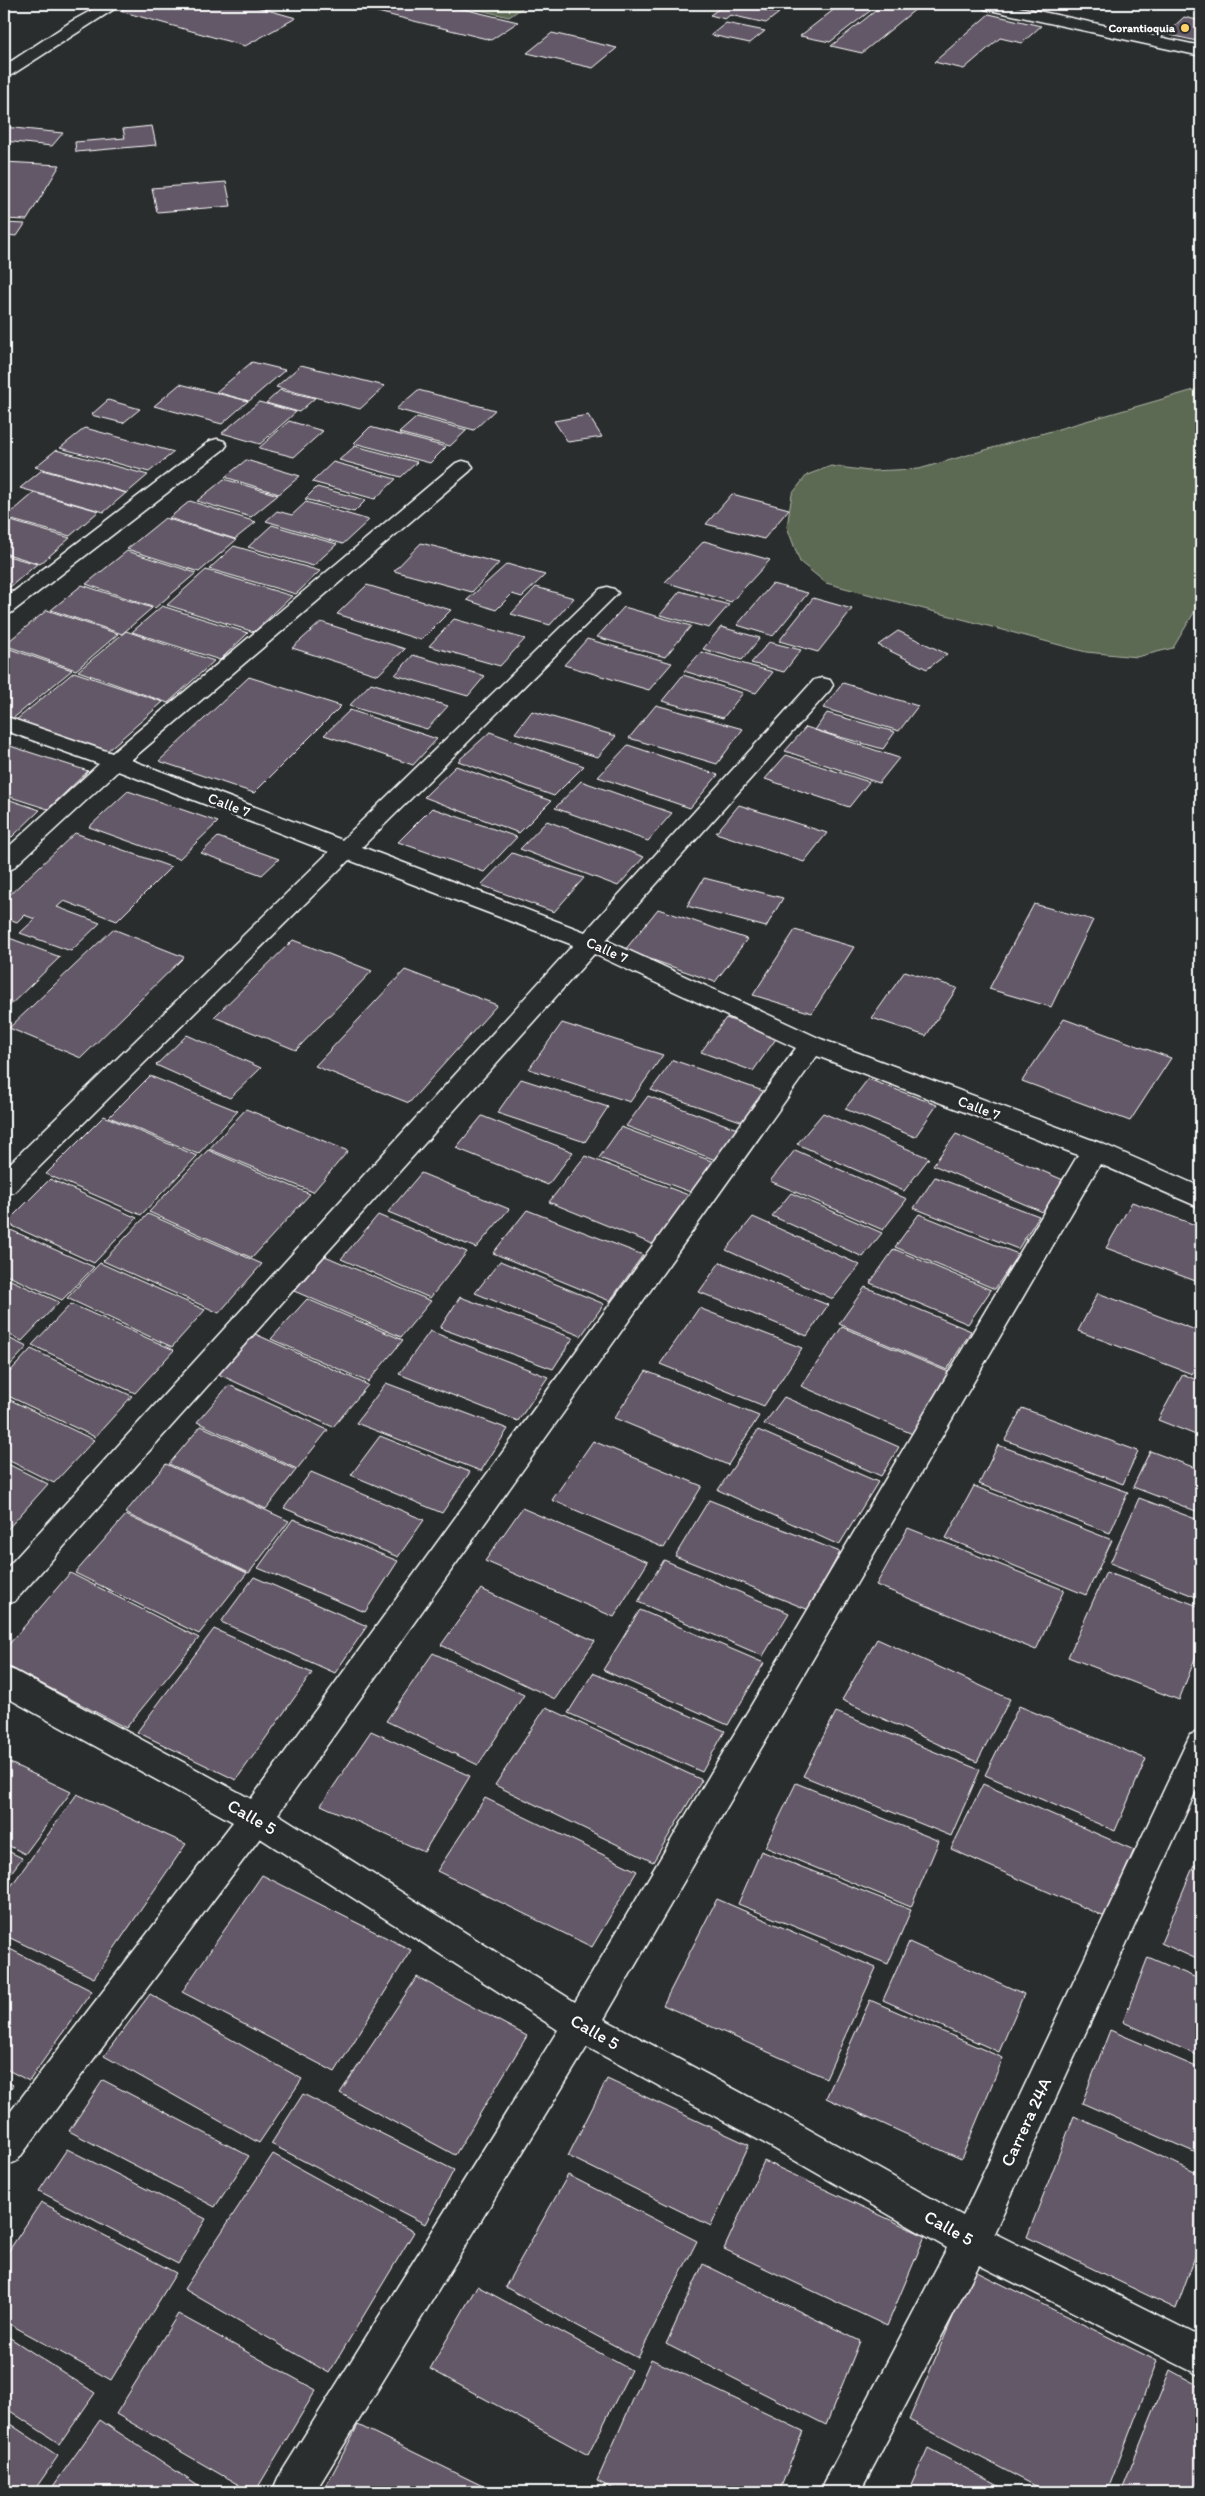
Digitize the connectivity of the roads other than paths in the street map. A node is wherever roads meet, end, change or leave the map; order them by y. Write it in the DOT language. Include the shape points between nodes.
graph roads {
  1 [pos="114,4"];
  2 [pos="985,4"];
  3 [pos="1201,51"];
  4 [pos="4,73"];
  5 [pos="217,445"];
  6 [pos="463,467"];
  7 [pos="607,593"];
  8 [pos="4,609"];
  9 [pos="822,684"];
  10 [pos="4,723"];
  11 [pos="115,762"];
  12 [pos="346,850"];
  13 [pos="4,864"];
  14 [pos="591,943"];
  15 [pos="812,1045"];
  16 [pos="1094,1151"];
  17 [pos="4,1185"];
  18 [pos="1201,1198"];
  19 [pos="4,1592"];
  20 [pos="4,1680"];
  21 [pos="1201,1745"];
  22 [pos="256,1818"];
  23 [pos="581,2025"];
  24 [pos="4,2149"];
  25 [pos="971,2241"];
  26 [pos="1201,2357"];
  27 [pos="292,2492"];
  28 [pos="839,2492"];
  1 -- 4 [label="street" via="77,24"];
  2 -- 3 [label="street"];
  5 -- 8 [label="street"];
  6 -- 11 [label="street"];
  7 -- 12 [label="street"];
  9 -- 14 [label="street"];
  10 -- 11 [label="street, Calle 7"];
  11 -- 12 [label="street, Calle 7"];
  11 -- 13 [label="street"];
  12 -- 14 [label="street, Calle 7"];
  12 -- 17 [label="street"];
  14 -- 15 [label="street, Calle 7"];
  14 -- 19 [label="street"];
  15 -- 16 [label="street, Calle 7"];
  15 -- 22 [label="street"];
  16 -- 18 [label="street, Calle 7"];
  16 -- 23 [label="street"];
  20 -- 22 [label="street, Calle 5"];
  21 -- 25 [label="street, Carrera 24A"];
  22 -- 23 [label="street, Calle 5"];
  22 -- 24 [label="street"];
  23 -- 25 [label="street, Calle 5"];
  23 -- 27 [label="street"];
  25 -- 26 [label="street, Calle 5"];
  25 -- 28 [label="street, Carrera 24A"];
}
